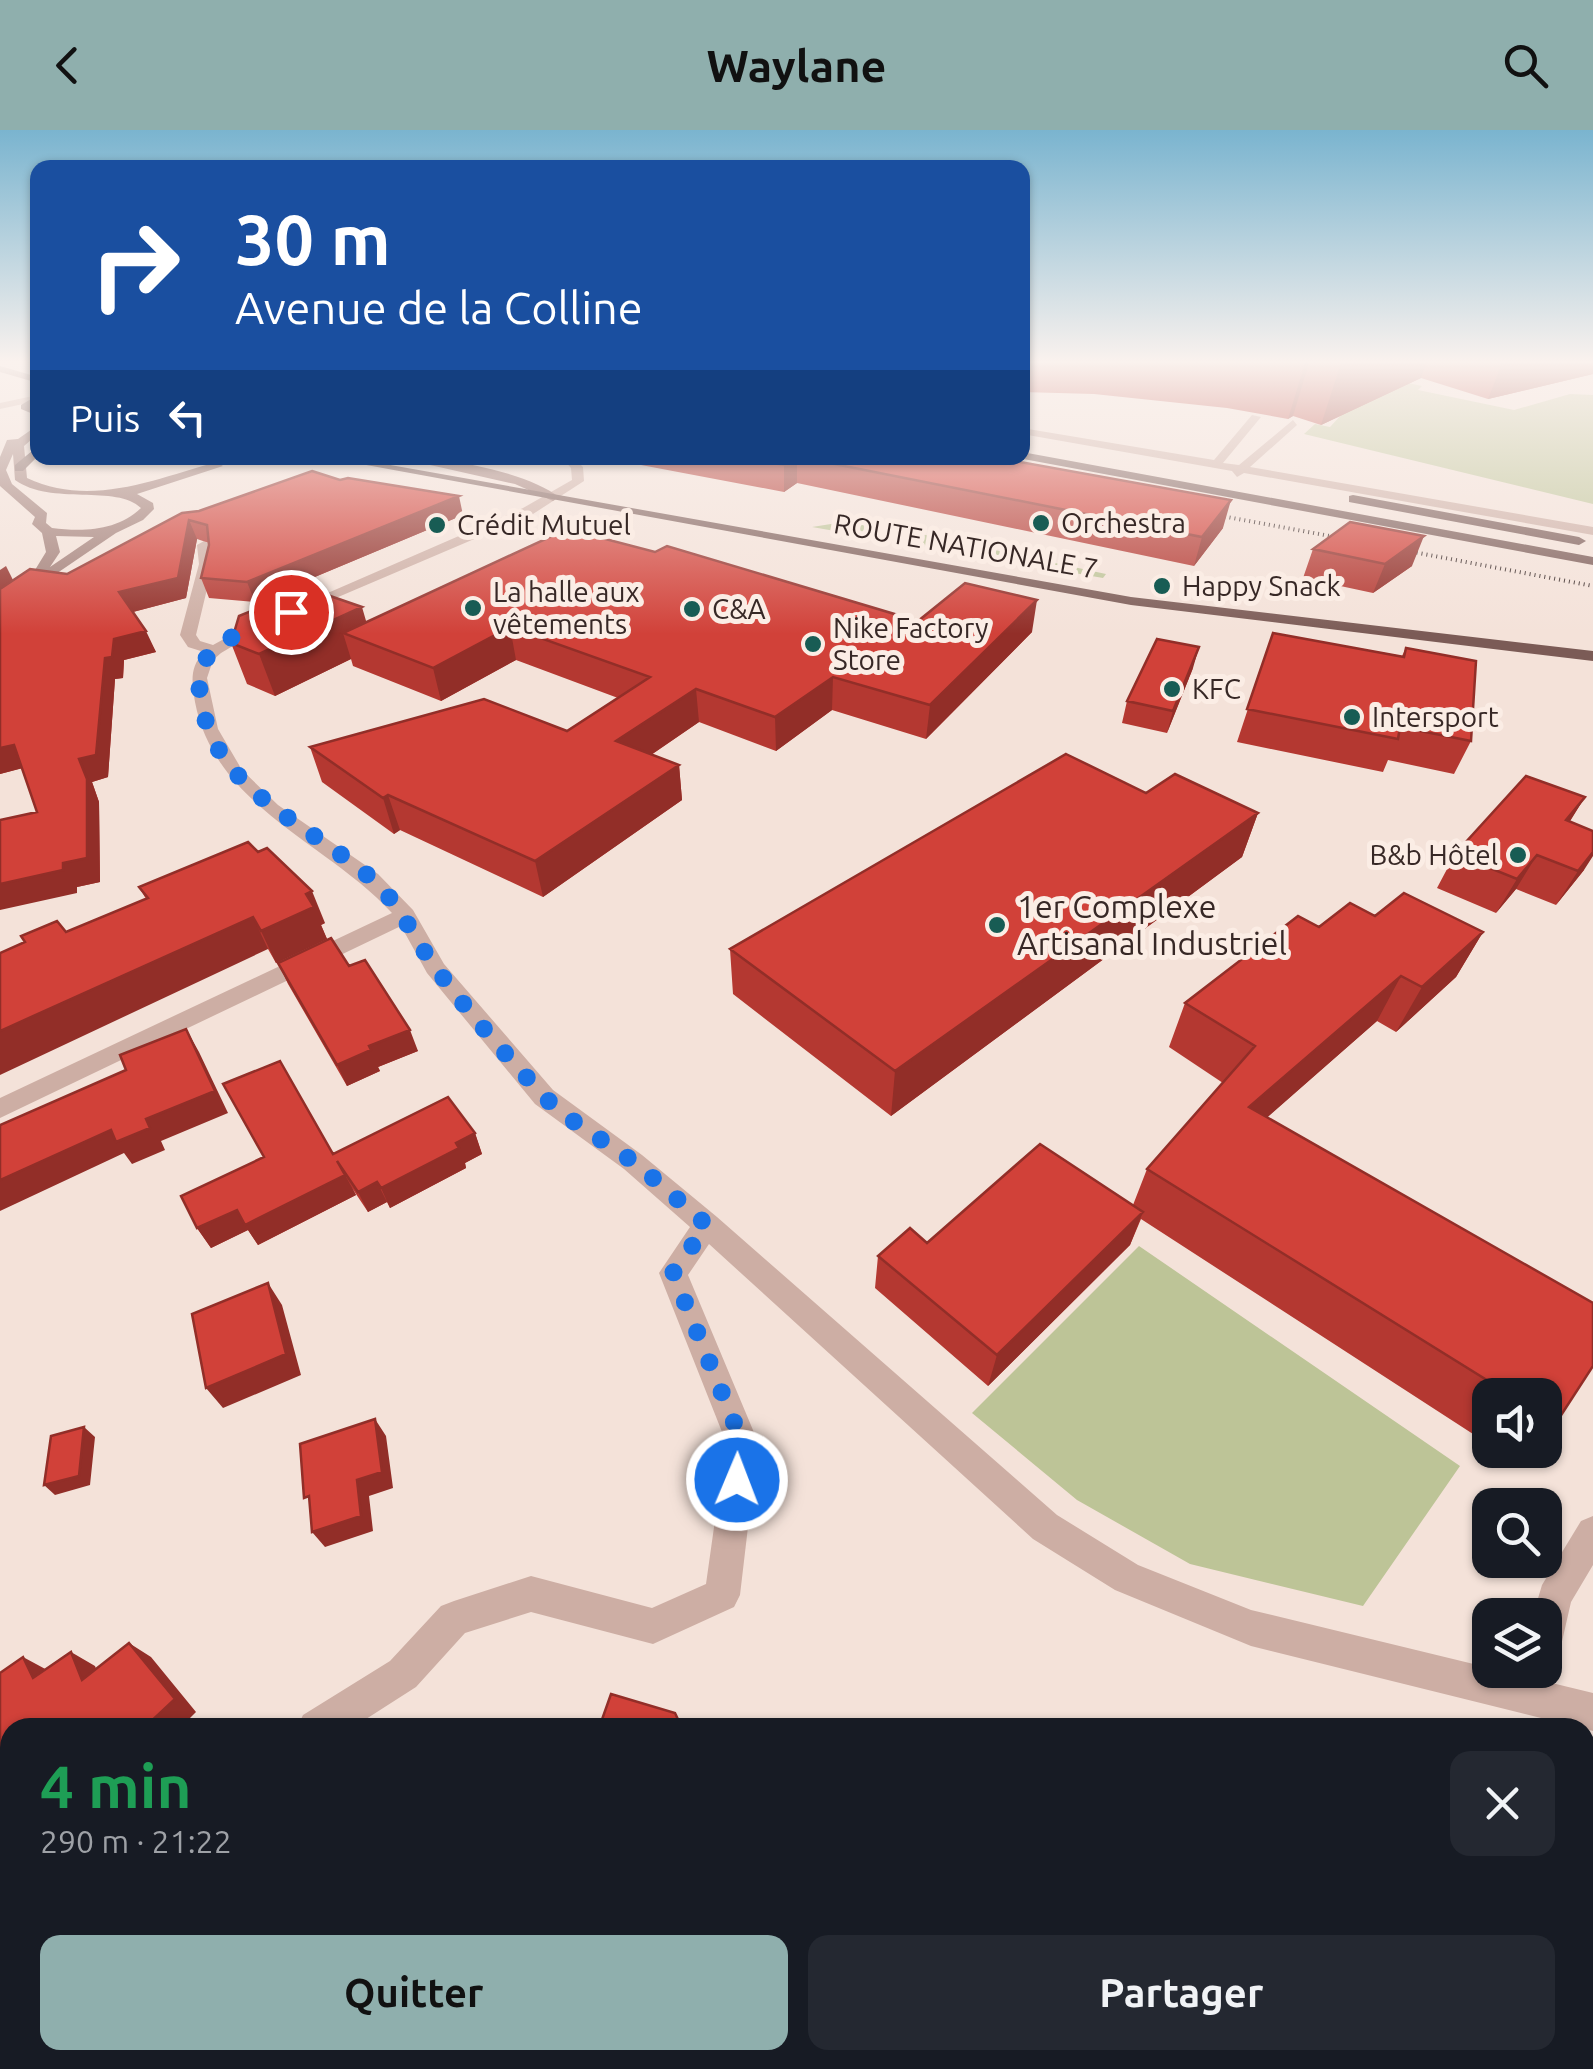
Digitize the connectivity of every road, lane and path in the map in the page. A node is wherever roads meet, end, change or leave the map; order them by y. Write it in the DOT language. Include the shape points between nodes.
graph roads {
  1 [pos="4,453"];
  2 [pos="18,453"];
  3 [pos="1089,453"];
  4 [pos="1159,453"];
  5 [pos="1225,453"];
  6 [pos="1262,453"];
  7 [pos="30,457"];
  8 [pos="1030,457"];
  9 [pos="1217,463"];
  10 [pos="213,465"];
  11 [pos="218,465"];
  12 [pos="374,465"];
  13 [pos="440,465"];
  14 [pos="575,465"];
  15 [pos="1156,465"];
  16 [pos="18,468"];
  17 [pos="1246,469"];
  18 [pos="1228,477"];
  19 [pos="1147,478"];
  20 [pos="100,496"];
  21 [pos="117,496"];
  22 [pos="552,496"];
  23 [pos="148,509"];
  24 [pos="45,523"];
  25 [pos="119,527"];
  26 [pos="1593,530"];
  27 [pos="1593,544"];
  28 [pos="204,546"];
  29 [pos="1593,560"];
  30 [pos="33,582"];
  31 [pos="0,608"];
  32 [pos="215,650"];
  33 [pos="1593,656"];
  34 [pos="406,915"];
  35 [pos="0,1109"];
  36 [pos="707,1225"];
  37 [pos="1593,1533"];
  38 [pos="1554,1598"];
  39 [pos="1472,1671"];
  40 [pos="1543,1688"];
  41 [pos="1593,1712"];
  42 [pos="332,1718"];
  1 -- 24 [label="main road" via="6,486"];
  2 -- 16 [label="main road"];
  3 -- 15 [label="main road"];
  4 -- 9 [label="street"];
  5 -- 9 [label="street"];
  6 -- 17 [label="street"];
  7 -- 16 [label="main road"];
  8 -- 19 [label="main road"];
  9 -- 15 [label="street"];
  9 -- 17 [label="street"];
  10 -- 21 [label="main road"];
  11 -- 23 [label="main road"];
  12 -- 22 [label="main road, ROUTE NATIONALE 7"];
  13 -- 22 [label="main road" via="520,481"];
  14 -- 22 [label="street" via="578,481"];
  15 -- 18 [label="main road"];
  16 -- 20 [label="main road" via="21,480 36,490"];
  17 -- 18 [label="street"];
  17 -- 26 [label="street"];
  18 -- 19 [label="main road"];
  18 -- 27 [label="main road"];
  19 -- 29 [label="main road"];
  20 -- 21 [label="main road"];
  20 -- 24 [label="main road" via="68,503"];
  21 -- 23 [label="main road" via="141,499"];
  22 -- 32 [label="street"];
  22 -- 33 [label="main road, ROUTE NATIONALE 7" via="1148,603"];
  23 -- 25 [label="main road"];
  24 -- 25 [label="main road" via="79,534"];
  24 -- 30 [label="main road" via="53,552"];
  25 -- 30 [label="main road"];
  28 -- 32 [label="street" via="206,564 188,635"];
  30 -- 31 [label="main road"];
  32 -- 34 [label="street" via="199,678 209,730 235,773 271,809 371,878"];
  34 -- 35 [label="street"];
  34 -- 36 [label="street" via="435,968 544,1097"];
  36 -- 39 [label="street" via="1044,1527 1127,1578 1250,1628"];
  36 -- 42 [label="street" via="673,1273 742,1442 722,1595 653,1626 531,1594 454,1619 403,1674"];
  37 -- 38 [label="street"];
  40 -- 41 [label="street"];
}
